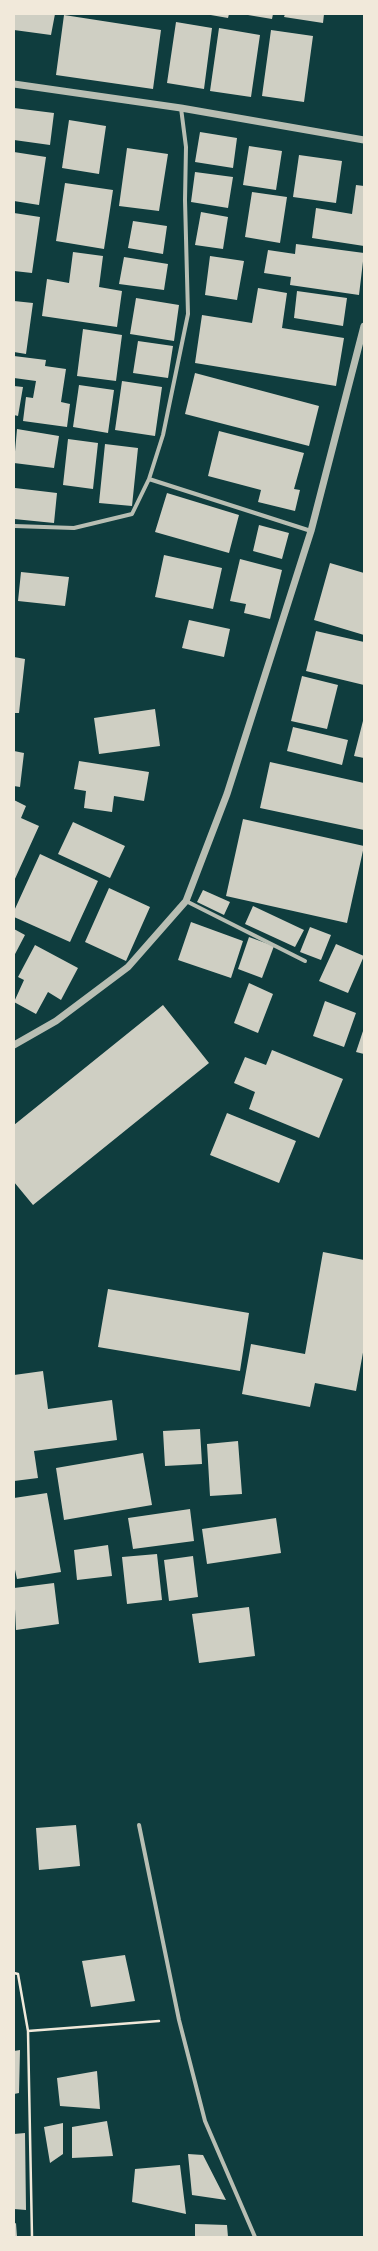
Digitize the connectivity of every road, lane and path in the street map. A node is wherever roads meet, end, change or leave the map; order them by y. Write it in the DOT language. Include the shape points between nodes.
graph roads {
  1 [pos="14,84"];
  2 [pos="181,108"];
  3 [pos="364,140"];
  4 [pos="364,326"];
  5 [pos="149,479"];
  6 [pos="14,526"];
  7 [pos="310,532"];
  8 [pos="186,901"];
  9 [pos="305,961"];
  10 [pos="14,1045"];
  11 [pos="139,1825"];
  12 [pos="14,1974"];
  13 [pos="179,2020"];
  14 [pos="28,2031"];
  15 [pos="32,2237"];
  16 [pos="255,2237"];
  1 -- 2 [label="street"];
  2 -- 3 [label="street"];
  2 -- 5 [label="street" via="186,147 188,314 163,435"];
  4 -- 7 [label="street"];
  5 -- 6 [label="street" via="132,514 74,528"];
  5 -- 7 [label="street"];
  7 -- 8 [label="street" via="227,794"];
  8 -- 9 [label="street"];
  8 -- 10 [label="street" via="128,967 56,1021"];
  11 -- 13 [label="street"];
  12 -- 14 [label="path" via="18,1974"];
  13 -- 14 [label="path"];
  13 -- 16 [label="street" via="205,2121"];
  14 -- 15 [label="path"];
}
